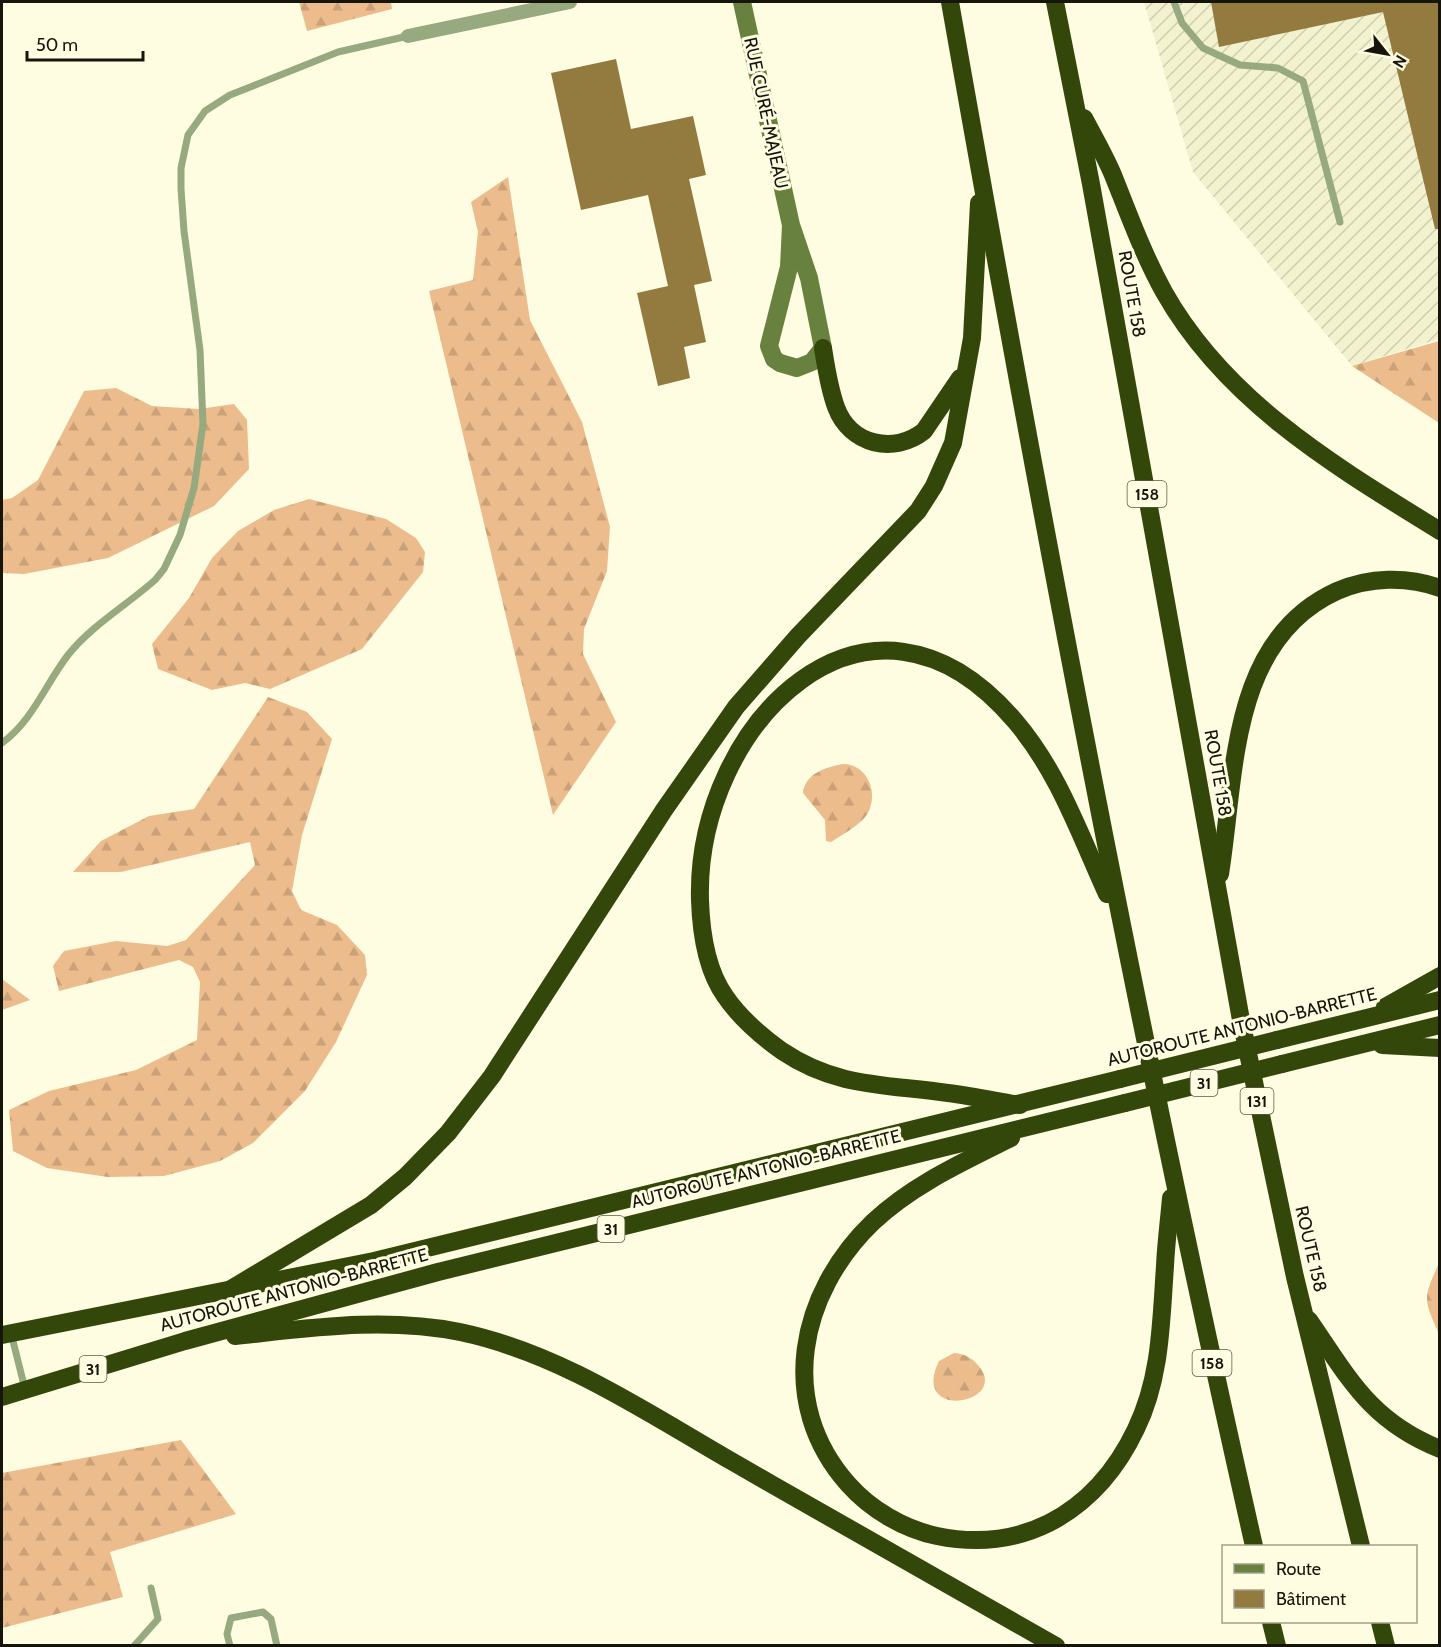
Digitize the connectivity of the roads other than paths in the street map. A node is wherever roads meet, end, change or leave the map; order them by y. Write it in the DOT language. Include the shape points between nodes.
graph roads {
  1 [pos="570,2"];
  2 [pos="742,2"];
  3 [pos="950,2"];
  4 [pos="1055,2"];
  5 [pos="1174,2"];
  6 [pos="408,36"];
  7 [pos="1074,98"];
  8 [pos="981,175"];
  9 [pos="1340,222"];
  10 [pos="791,225"];
  11 [pos="823,348"];
  12 [pos="965,372"];
  13 [pos="1440,531"];
  14 [pos="1440,588"];
  15 [pos="2,743"];
  16 [pos="1218,890"];
  17 [pos="1120,923"];
  18 [pos="1440,976"];
  19 [pos="1440,1000"];
  20 [pos="1368,1017"];
  21 [pos="1440,1025"];
  22 [pos="1362,1044"];
  23 [pos="1440,1048"];
  24 [pos="1020,1105"];
  25 [pos="1038,1124"];
  26 [pos="1173,1179"];
  27 [pos="226,1292"];
  28 [pos="1303,1311"];
  29 [pos="6,1334"];
  30 [pos="185,1341"];
  31 [pos="25,1389"];
  32 [pos="2,1397"];
  33 [pos="1440,1449"];
  34 [pos="1254,1545"];
  35 [pos="1361,1545"];
  36 [pos="151,1588"];
  37 [pos="1271,1623"];
  38 [pos="1380,1623"];
  39 [pos="134,1646"];
  40 [pos="230,1646"];
  41 [pos="277,1646"];
  42 [pos="1056,1646"];
  43 [pos="1277,1646"];
  44 [pos="1386,1646"];
  1 -- 6 [label="street"];
  2 -- 10 [label="street, RUE CURÉ-MAJEAU"];
  3 -- 8 [label="highway, 158"];
  4 -- 7 [label="highway, ROUTE 158 / 158"];
  5 -- 9 [label="lane" via="1182,23 1203,48 1240,65 1278,68 1303,81"];
  6 -- 15 [label="lane" via="338,52 230,94 206,111 188,135 181,189 200,350 203,424 194,488 180,535 155,580 82,639 31,713"];
  7 -- 13 [label="highway" via="1113,175 1154,275 1187,329 1211,359 1286,429"];
  7 -- 16 [label="highway, ROUTE 158 / 158"];
  8 -- 12 [label="highway" via="974,323"];
  8 -- 17 [label="highway, 158"];
  10 -- 11 [label="street, RUE CURÉ-MAJEAU" via="809,278"];
  10 -- 11 [label="street, RUE CURÉ-MAJEAU" via="789,267 769,346 780,363 797,368 812,362"];
  11 -- 12 [label="highway" via="831,393 841,418 856,434 883,445 907,442 924,431"];
  12 -- 27 [label="highway" via="953,443 922,505 769,667 729,716 459,1120 421,1162 371,1205"];
  14 -- 16 [label="highway" via="1394,579 1345,587 1307,610 1275,642 1243,714"];
  16 -- 28 [label="highway, ROUTE 158 / 131" via="1245,1041"];
  17 -- 24 [label="highway" via="1063,796 1034,746 992,698 944,664 912,654 879,651 825,665 799,680 775,701 735,756 710,817 700,887 707,954 718,984 734,1007 781,1050 835,1077 880,1087 946,1092"];
  17 -- 26 [label="highway, 158"];
  18 -- 20 [label="highway"];
  19 -- 20 [label="highway, AUTOROUTE ANTONIO-BARRETTE / 31"];
  20 -- 24 [label="highway, AUTOROUTE ANTONIO-BARRETTE / 31, bridge"];
  21 -- 22 [label="highway, AUTOROUTE ANTONIO-BARRETTE / 31"];
  22 -- 23 [label="highway"];
  22 -- 25 [label="highway, AUTOROUTE ANTONIO-BARRETTE / 31, bridge"];
  24 -- 27 [label="highway, AUTOROUTE ANTONIO-BARRETTE / 31" via="384,1259"];
  25 -- 26 [label="highway" via="937,1176 887,1210 839,1263 812,1319 804,1357 806,1394 810,1415 828,1457 862,1498 916,1531 969,1540 1018,1535 1065,1514 1110,1472 1135,1432 1152,1385 1160,1338"];
  25 -- 30 [label="highway, AUTOROUTE ANTONIO-BARRETTE / 31" via="438,1272"];
  26 -- 34 [label="highway, 158"];
  27 -- 29 [label="highway, AUTOROUTE ANTONIO-BARRETTE / 31"];
  28 -- 33 [label="highway" via="1360,1394 1394,1425"];
  28 -- 35 [label="highway, ROUTE 158 / 131"];
  29 -- 31 [label="lane"];
  30 -- 31 [label="highway, AUTOROUTE ANTONIO-BARRETTE / 31"];
  30 -- 42 [label="highway" via="367,1323 442,1329 520,1350 621,1397"];
  31 -- 32 [label="highway, AUTOROUTE ANTONIO-BARRETTE / 31"];
  36 -- 39 [label="lane" via="158,1619"];
  37 -- 43 [label="highway"];
  38 -- 44 [label="highway"];
  40 -- 41 [label="lane" via="227,1634 231,1618 263,1612 271,1619"];
}
